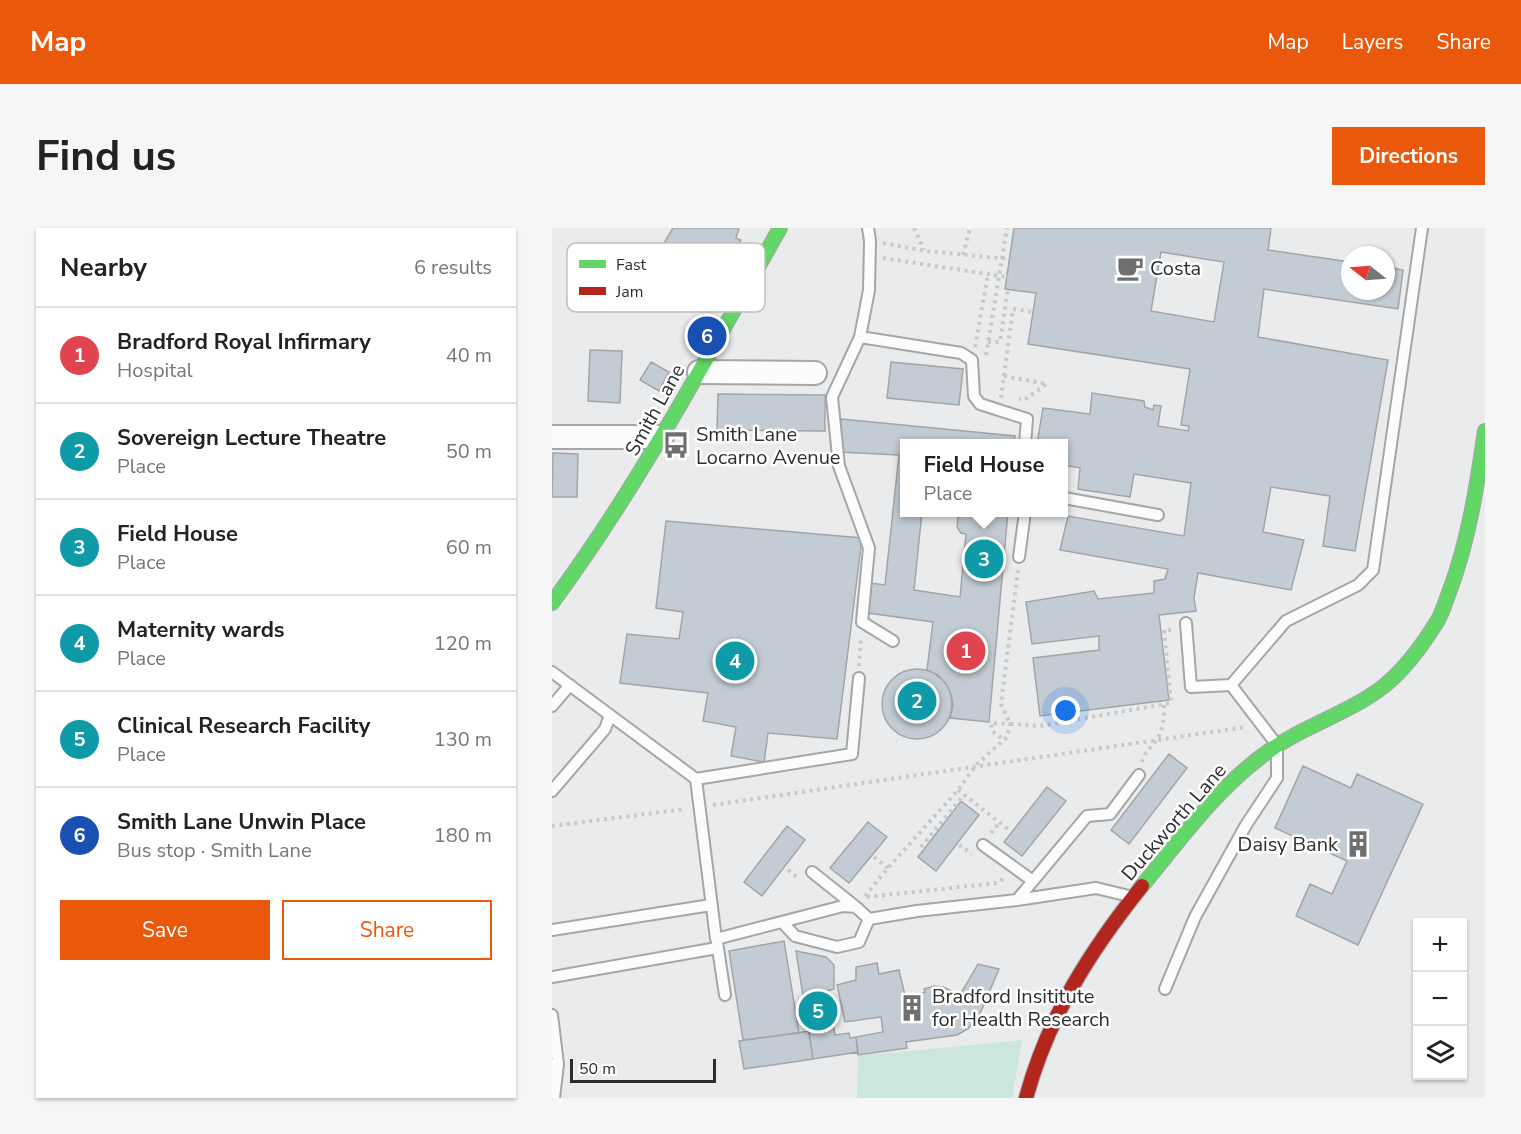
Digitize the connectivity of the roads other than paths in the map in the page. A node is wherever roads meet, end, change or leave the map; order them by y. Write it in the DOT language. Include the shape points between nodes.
graph roads {
  1 [pos="780,228"];
  2 [pos="868,228"];
  3 [pos="1422,228"];
  4 [pos="765,255"];
  5 [pos="733,312"];
  6 [pos="860,337"];
  7 [pos="699,372"];
  8 [pos="815,374"];
  9 [pos="1485,430"];
  10 [pos="552,437"];
  11 [pos="662,437"];
  12 [pos="1025,439"];
  13 [pos="1068,499"];
  14 [pos="1158,515"];
  15 [pos="1024,517"];
  16 [pos="1019,557"];
  17 [pos="552,603"];
  18 [pos="1186,626"];
  19 [pos="893,641"];
  20 [pos="552,672"];
  21 [pos="859,678"];
  22 [pos="570,685"];
  23 [pos="1231,686"];
  24 [pos="552,706"];
  25 [pos="610,715"];
  26 [pos="1277,745"];
  27 [pos="1139,775"];
  28 [pos="696,779"];
  29 [pos="552,791"];
  30 [pos="983,845"];
  31 [pos="812,872"];
  32 [pos="1033,881"];
  33 [pos="1135,897"];
  34 [pos="1017,900"];
  35 [pos="711,904"];
  36 [pos="856,907"];
  37 [pos="868,919"];
  38 [pos="783,923"];
  39 [pos="552,930"];
  40 [pos="717,943"];
  41 [pos="552,977"];
  42 [pos="1165,988"];
  43 [pos="724,995"];
  44 [pos="552,1015"];
  45 [pos="555,1064"];
  46 [pos="554,1098"];
  47 [pos="1026,1098"];
  1 -- 4 [label="street, Smith Lane"];
  2 -- 6 [label="lane" via="869,290"];
  3 -- 23 [label="lane" via="1373,570 1358,585 1286,621"];
  5 -- 7 [label="street, Smith Lane"];
  6 -- 12 [label="lane" via="961,353 972,360 974,396 980,404 1027,419"];
  6 -- 19 [label="lane" via="832,397 839,466 869,548 862,622"];
  7 -- 8 [label="street"];
  7 -- 11 [label="street, Smith Lane"];
  9 -- 26 [label="street, Duckworth Lane" via="1462,555 1438,621 1411,658 1379,690"];
  10 -- 11 [label="street"];
  11 -- 17 [label="street, Smith Lane" via="589,555"];
  13 -- 14 [label="lane"];
  15 -- 16 [label="lane"];
  18 -- 23 [label="lane" via="1191,687"];
  20 -- 22 [label="lane"];
  21 -- 28 [label="lane" via="852,754"];
  22 -- 24 [label="lane"];
  22 -- 25 [label="lane"];
  23 -- 26 [label="lane"];
  25 -- 28 [label="lane"];
  25 -- 29 [label="lane" via="605,729"];
  26 -- 33 [label="street, Duckworth Lane" via="1228,784"];
  26 -- 42 [label="lane" via="1277,778 1195,917"];
  27 -- 32 [label="lane" via="1110,814 1087,816"];
  28 -- 35 [label="lane"];
  30 -- 32 [label="lane"];
  31 -- 36 [label="lane"];
  32 -- 34 [label="lane"];
  33 -- 34 [label="lane" via="1096,888"];
  33 -- 47 [label="street, Duckworth Lane" via="1098,946 1055,1018 1031,1072"];
  34 -- 37 [label="lane"];
  35 -- 39 [label="lane"];
  35 -- 40 [label="lane"];
  36 -- 37 [label="lane"];
  36 -- 38 [label="lane" via="843,906"];
  37 -- 38 [label="lane" via="858,942 837,947 795,936"];
  38 -- 40 [label="lane"];
  40 -- 41 [label="lane"];
  40 -- 43 [label="lane"];
  44 -- 45 [label="lane"];
  45 -- 46 [label="lane"];
}
